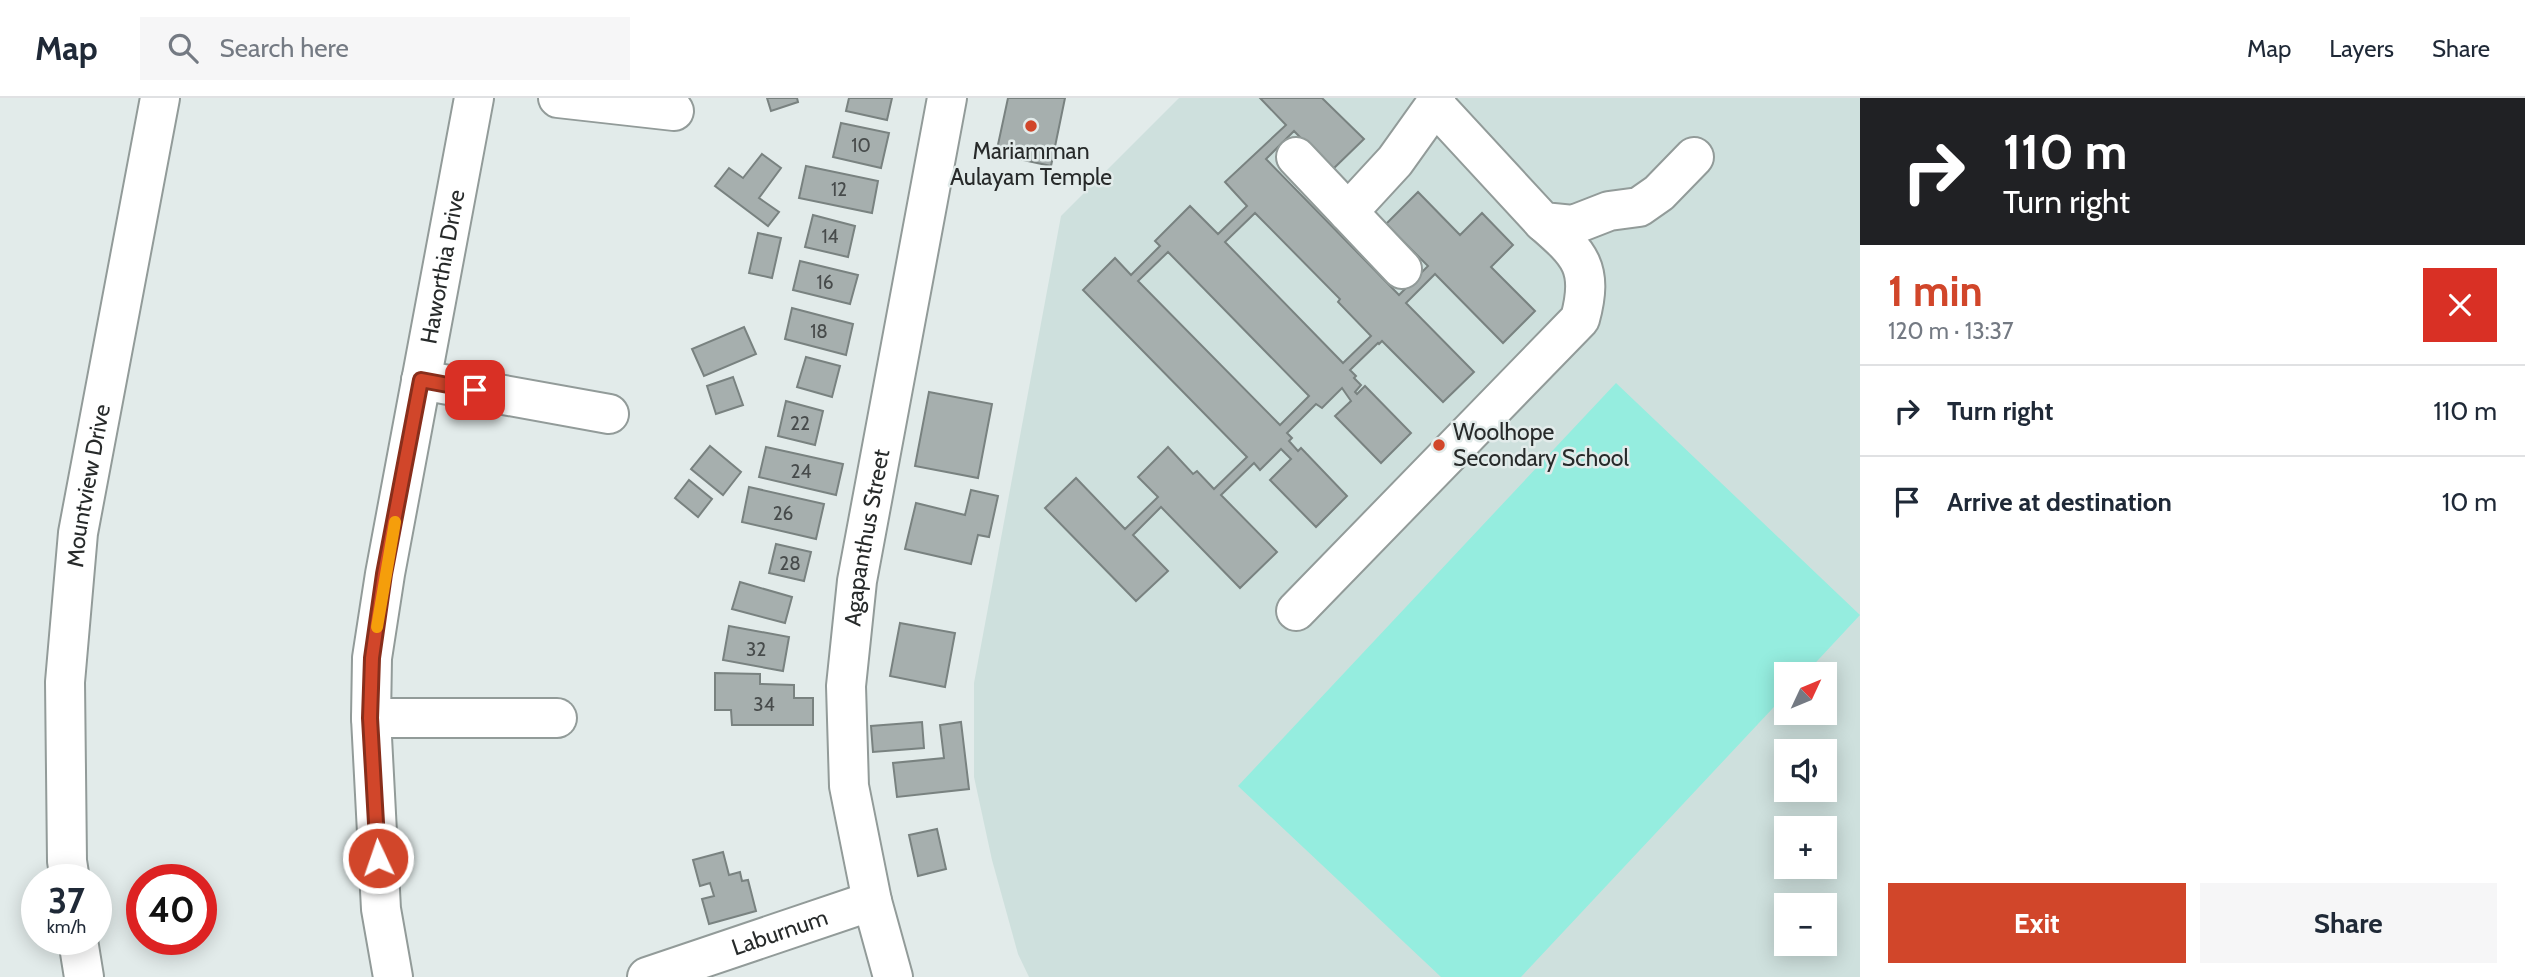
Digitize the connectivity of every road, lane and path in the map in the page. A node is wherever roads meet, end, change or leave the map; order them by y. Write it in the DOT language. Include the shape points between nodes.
graph roads {
  1 [pos="160,98"];
  2 [pos="474,98"];
  3 [pos="558,98"];
  4 [pos="947,98"];
  5 [pos="1436,101"];
  6 [pos="674,111"];
  7 [pos="1296,157"];
  8 [pos="1695,157"];
  9 [pos="1348,212"];
  10 [pos="1544,222"];
  11 [pos="1402,269"];
  12 [pos="421,380"];
  13 [pos="610,414"];
  14 [pos="1296,611"];
  15 [pos="370,718"];
  16 [pos="557,719"];
  17 [pos="67,864"];
  18 [pos="872,901"];
  19 [pos="80,955"];
  20 [pos="84,977"];
  21 [pos="393,977"];
  22 [pos="647,977"];
  23 [pos="892,977"];
  1 -- 17 [label="street, Mountview Drive" via="78,533 65,682"];
  2 -- 12 [label="street, Haworthia Drive"];
  3 -- 6 [label="street"];
  4 -- 18 [label="street, Agapanthus Street" via="857,582 846,686 849,786"];
  5 -- 9 [label="street" via="1395,161"];
  5 -- 10 [label="street"];
  7 -- 9 [label="street"];
  8 -- 10 [label="street" via="1649,202 1573,225"];
  9 -- 11 [label="street"];
  10 -- 14 [label="street" via="1572,247 1584,268 1586,296 1580,319"];
  12 -- 13 [label="street"];
  12 -- 15 [label="street, Haworthia Drive" via="384,574 372,658"];
  15 -- 16 [label="street"];
  15 -- 21 [label="street, Haworthia Drive" via="381,909"];
  18 -- 22 [label="street, Laburnum"];
  18 -- 23 [label="street, Agapanthus Street"];
  19 -- 20 [label="street"];
}
